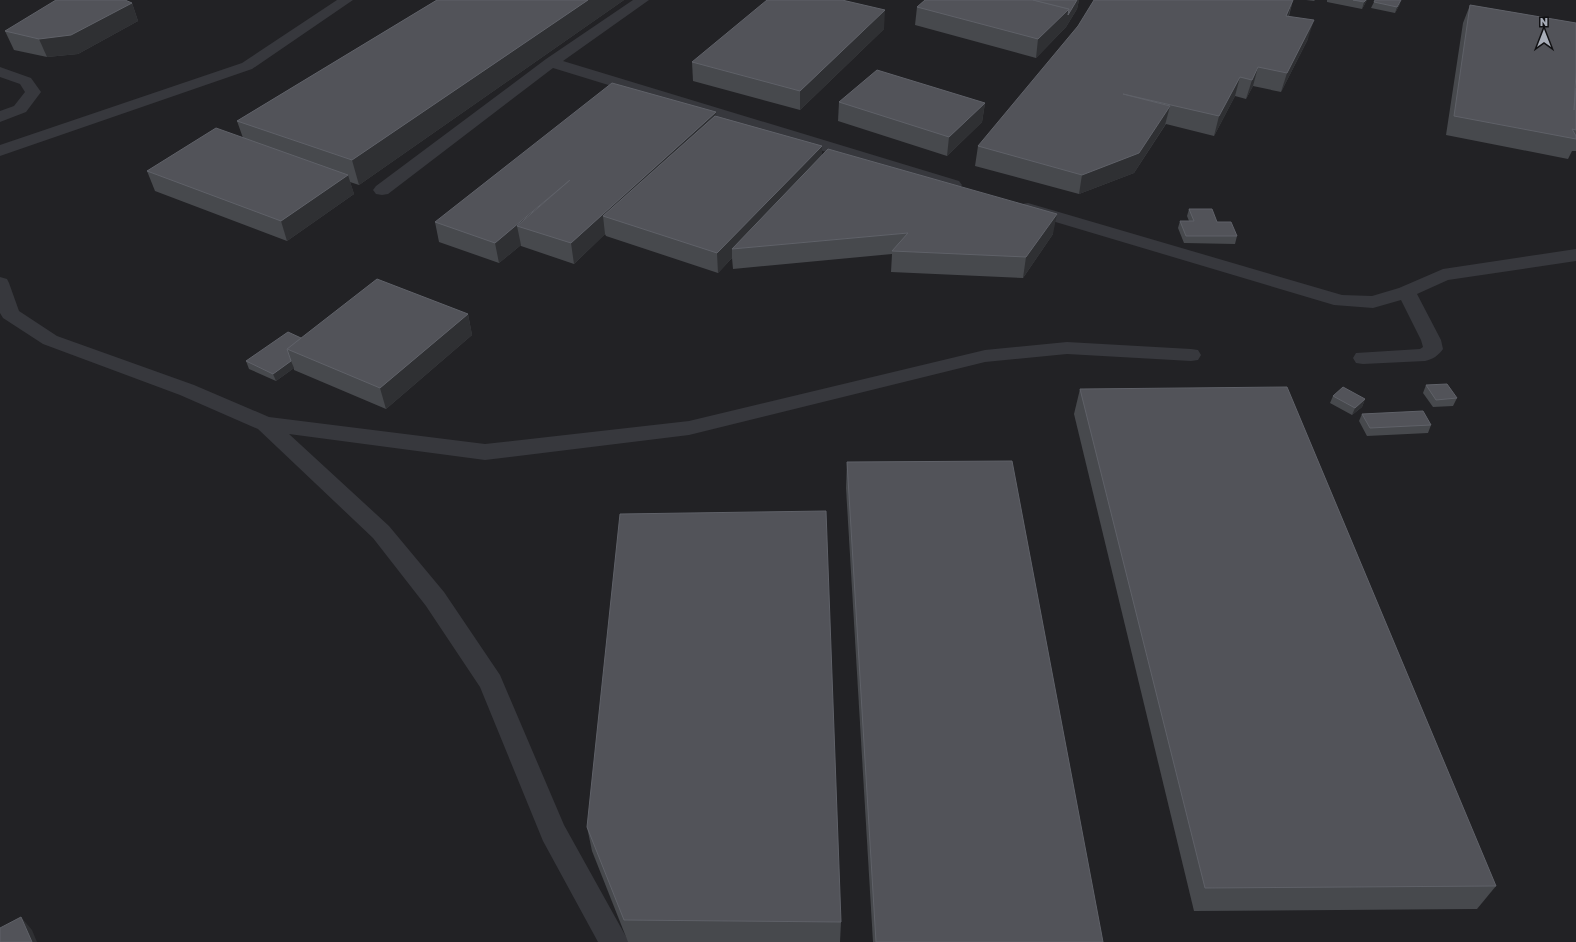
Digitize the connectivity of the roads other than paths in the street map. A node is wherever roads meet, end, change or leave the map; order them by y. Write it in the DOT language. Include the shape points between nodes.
graph roads {
  1 [pos="346,0"];
  2 [pos="642,0"];
  3 [pos="551,62"];
  4 [pos="0,72"];
  5 [pos="0,117"];
  6 [pos="0,151"];
  7 [pos="967,189"];
  8 [pos="382,190"];
  9 [pos="1013,203"];
  10 [pos="1576,255"];
  11 [pos="0,283"];
  12 [pos="1406,292"];
  13 [pos="1191,355"];
  14 [pos="1363,358"];
  15 [pos="265,424"];
  16 [pos="614,942"];
  1 -- 6 [label="lane" via="247,66"];
  2 -- 3 [label="lane"];
  3 -- 7 [label="lane"];
  3 -- 8 [label="lane"];
  4 -- 5 [label="lane" via="26,81 33,92 20,109"];
  9 -- 12 [label="lane" via="1341,301 1373,302"];
  10 -- 12 [label="lane" via="1443,275"];
  11 -- 15 [label="lane" via="10,314 50,340 187,390"];
  12 -- 14 [label="lane" via="1433,349 1425,354"];
  13 -- 15 [label="lane" via="1067,348 985,356 689,428 485,452"];
  15 -- 16 [label="lane" via="381,532 435,599 487,676 553,832"];
}
